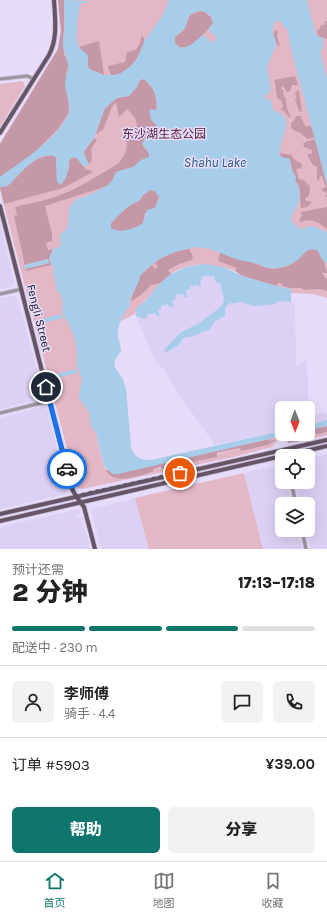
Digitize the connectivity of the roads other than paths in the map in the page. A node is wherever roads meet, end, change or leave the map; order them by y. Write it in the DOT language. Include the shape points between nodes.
graph roads {
  1 [pos="54,0"];
  2 [pos="34,79"];
  3 [pos="0,80"];
  4 [pos="0,133"];
  5 [pos="0,206"];
  6 [pos="22,289"];
  7 [pos="0,294"];
  8 [pos="49,401"];
  9 [pos="0,413"];
  10 [pos="327,440"];
  11 [pos="327,446"];
  12 [pos="285,449"];
  13 [pos="314,449"];
  14 [pos="275,451"];
  15 [pos="275,458"];
  16 [pos="76,496"];
  17 [pos="81,502"];
  18 [pos="0,514"];
  19 [pos="0,521"];
  20 [pos="303,537"];
  21 [pos="96,549"];
  22 [pos="306,549"];
  1 -- 2 [label="main road" via="54,46"];
  2 -- 3 [label="street" via="27,76"];
  2 -- 4 [label="main road"];
  5 -- 6 [label="main road, Fengli Street"];
  6 -- 7 [label="street"];
  6 -- 8 [label="main road, Fengli Street"];
  8 -- 9 [label="street"];
  8 -- 16 [label="main road, Fengli Street" via="72,490"];
  10 -- 12 [label="main road"];
  11 -- 13 [label="main road"];
  14 -- 16 [label="main road"];
  15 -- 17 [label="main road"];
  16 -- 17 [label="main road, Fengli Street"];
  16 -- 18 [label="main road"];
  17 -- 19 [label="main road"];
  17 -- 21 [label="main road, Fengli Street" via="86,510"];
  20 -- 22 [label="street"];
}
